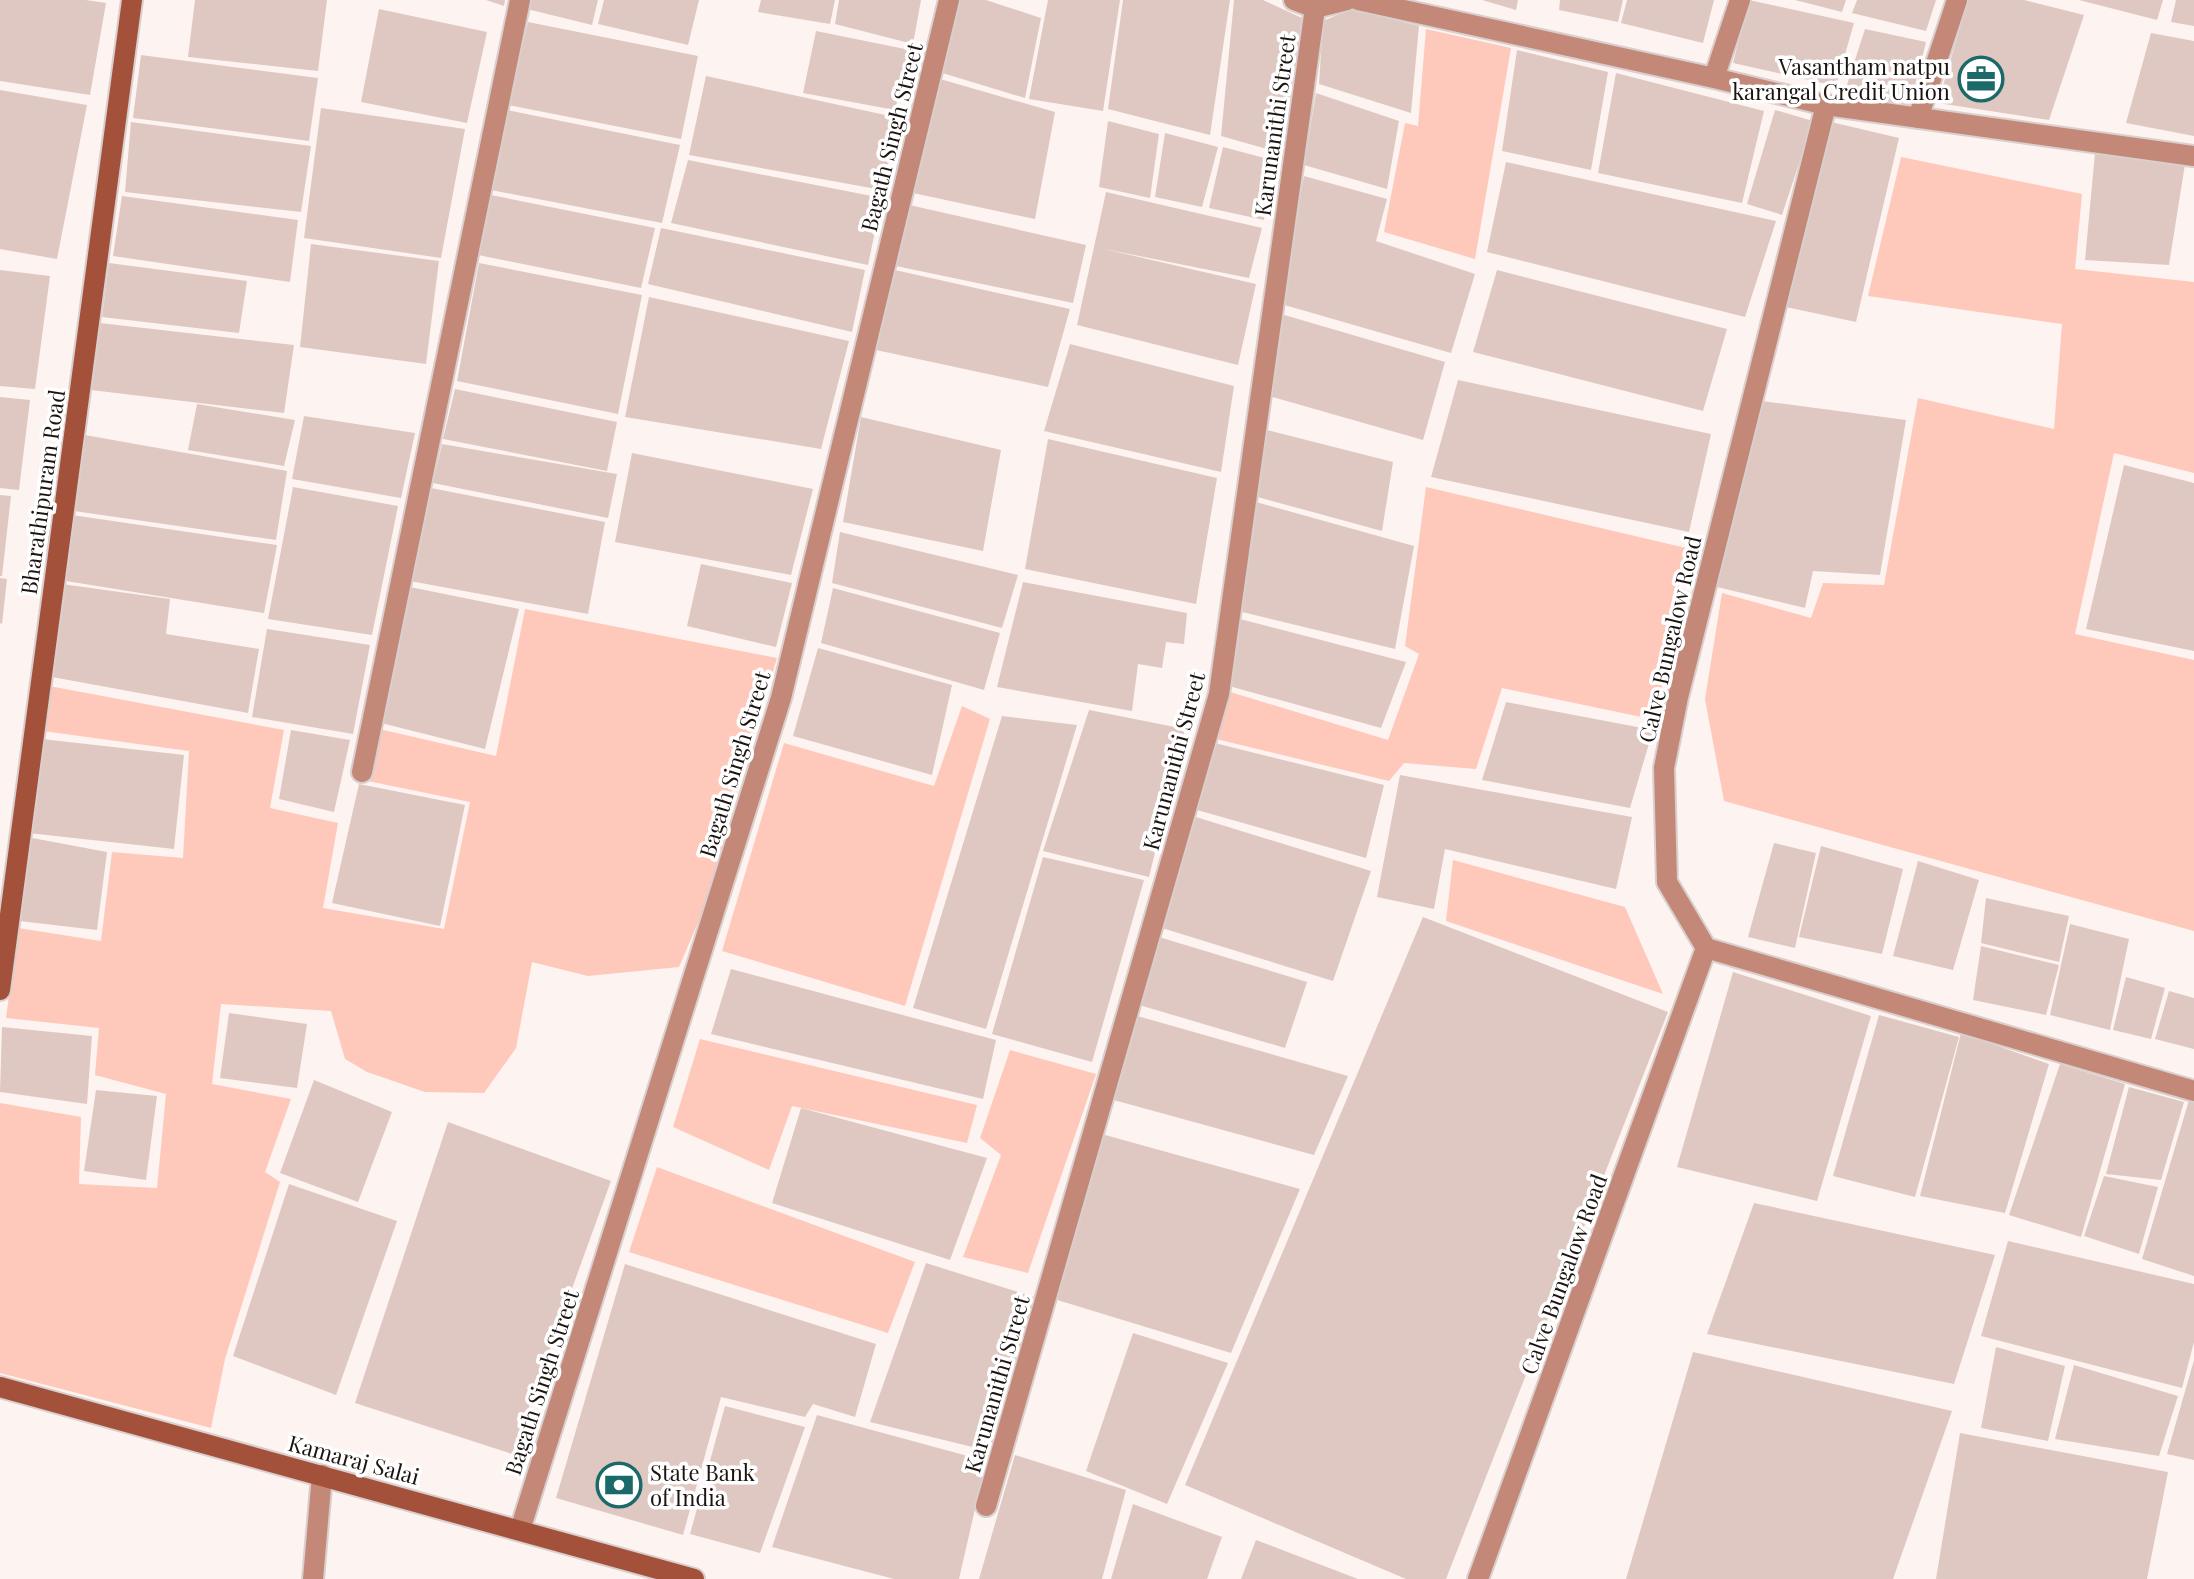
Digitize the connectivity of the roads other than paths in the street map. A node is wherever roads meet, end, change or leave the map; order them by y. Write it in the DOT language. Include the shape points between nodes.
graph roads {
  1 [pos="132,0"];
  2 [pos="520,0"];
  3 [pos="949,0"];
  4 [pos="1294,0"];
  5 [pos="1347,0"];
  6 [pos="1358,0"];
  7 [pos="1740,0"];
  8 [pos="1957,0"];
  9 [pos="1315,8"];
  10 [pos="1714,78"];
  11 [pos="1826,105"];
  12 [pos="1918,118"];
  13 [pos="2194,156"];
  14 [pos="362,772"];
  15 [pos="1706,948"];
  16 [pos="0,990"];
  17 [pos="2194,1091"];
  18 [pos="0,1387"];
  19 [pos="322,1475"];
  20 [pos="986,1506"];
  21 [pos="520,1530"];
  22 [pos="313,1579"];
  23 [pos="694,1579"];
  24 [pos="1478,1579"];
  1 -- 16 [label="street, Bharathipuram Road"];
  2 -- 14 [label="street"];
  3 -- 21 [label="street, Bagath Singh Street" via="781,698"];
  4 -- 9 [label="street"];
  5 -- 9 [label="street"];
  6 -- 10 [label="street"];
  7 -- 10 [label="street"];
  8 -- 12 [label="street"];
  9 -- 20 [label="street, Karunanithi Street" via="1219,694"];
  10 -- 11 [label="street"];
  11 -- 12 [label="street"];
  11 -- 15 [label="street, Calve Bungalow Road" via="1664,768 1667,882"];
  12 -- 13 [label="street"];
  15 -- 17 [label="street"];
  15 -- 24 [label="street, Calve Bungalow Road"];
  18 -- 19 [label="street, Kamaraj Salai"];
  19 -- 21 [label="street, Kamaraj Salai"];
  19 -- 22 [label="street"];
  21 -- 23 [label="street, Kamaraj Salai"];
}
